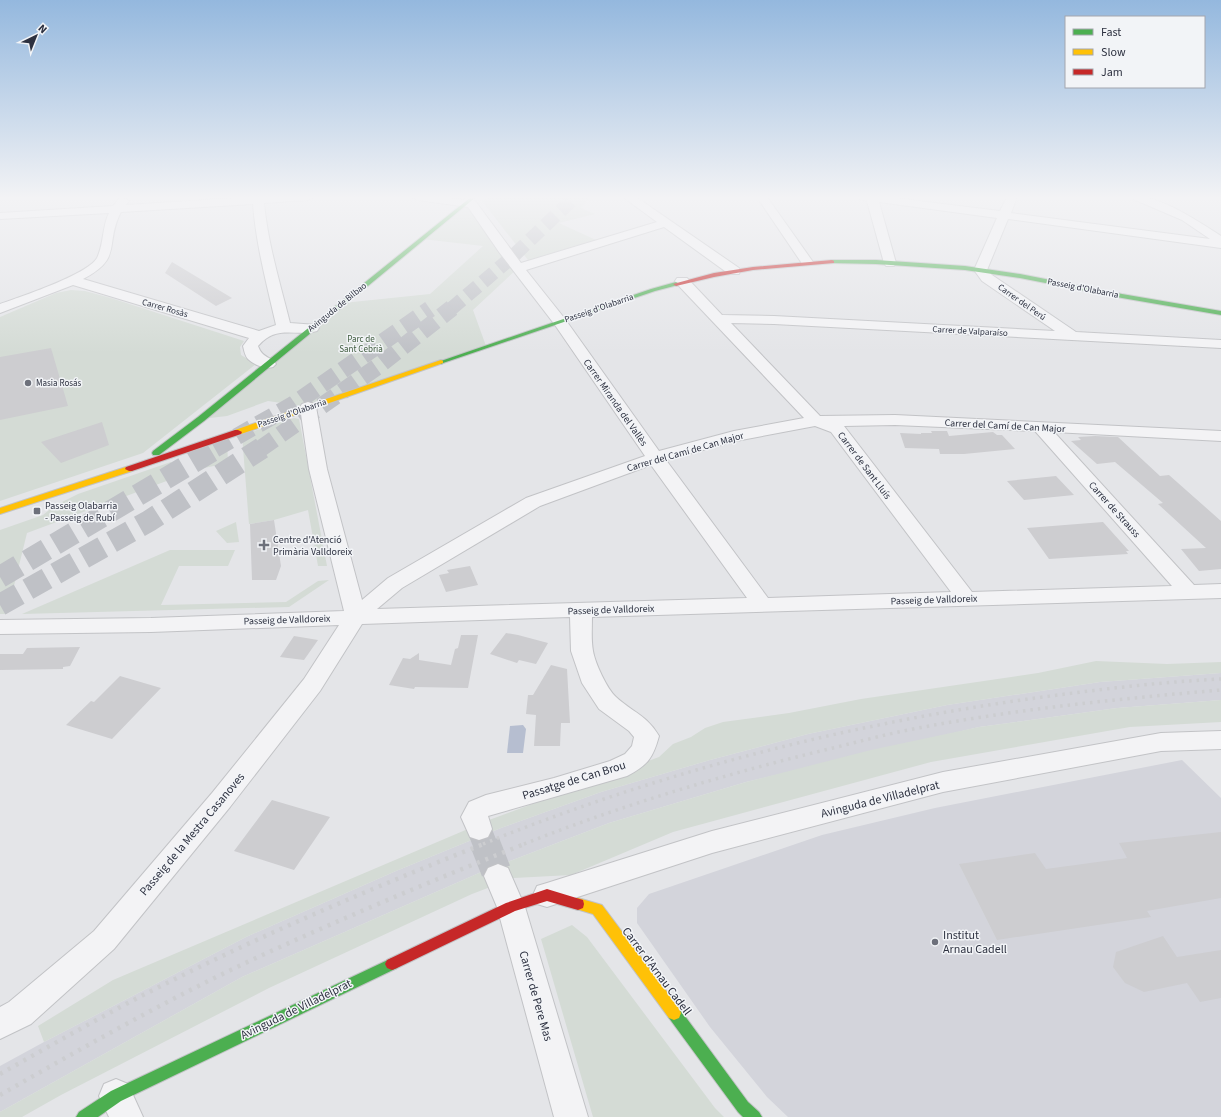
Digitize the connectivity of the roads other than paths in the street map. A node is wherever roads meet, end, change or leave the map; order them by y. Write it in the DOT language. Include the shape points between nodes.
graph roads {
  1 [pos="105,249"];
  2 [pos="265,249"];
  3 [pos="409,249"];
  4 [pos="504,249"];
  5 [pos="580,249"];
  6 [pos="703,249"];
  7 [pos="798,249"];
  8 [pos="886,249"];
  9 [pos="989,249"];
  10 [pos="807,262"];
  11 [pos="890,263"];
  12 [pos="518,268"];
  13 [pos="980,270"];
  14 [pos="734,271"];
  15 [pos="71,280"];
  16 [pos="682,282"];
  17 [pos="0,309"];
  18 [pos="1221,313"];
  19 [pos="719,319"];
  20 [pos="560,322"];
  21 [pos="284,327"];
  22 [pos="312,328"];
  23 [pos="259,336"];
  24 [pos="1072,336"];
  25 [pos="1221,344"];
  26 [pos="268,364"];
  27 [pos="308,407"];
  28 [pos="816,421"];
  29 [pos="203,422"];
  30 [pos="264,423"];
  31 [pos="1040,426"];
  32 [pos="216,430"];
  33 [pos="1221,436"];
  34 [pos="189,448"];
  35 [pos="655,458"];
  36 [pos="139,466"];
  37 [pos="0,511"];
  38 [pos="1221,591"];
  39 [pos="1189,592"];
  40 [pos="966,598"];
  41 [pos="762,604"];
  42 [pos="581,611"];
  43 [pos="356,616"];
  44 [pos="0,627"];
  45 [pos="1221,740"];
  46 [pos="479,829"];
  47 [pos="498,876"];
  48 [pos="546,895"];
  49 [pos="511,907"];
  50 [pos="0,1024"];
  51 [pos="121,1106"];
  52 [pos="84,1117"];
  53 [pos="570,1117"];
  54 [pos="754,1117"];
  1 -- 15 [label="street" via="103,259 81,277"];
  2 -- 21 [label="street"];
  3 -- 22 [label="main road, Avinguda de Bilbao"];
  4 -- 12 [label="street, Carrer Miranda del Vallès"];
  5 -- 12 [label="street"];
  6 -- 14 [label="street"];
  7 -- 10 [label="street"];
  8 -- 11 [label="street"];
  9 -- 13 [label="street"];
  10 -- 11 [label="main road, Passeig d'Olabarria"];
  10 -- 14 [label="main road, Passeig d'Olabarria"];
  11 -- 13 [label="main road, Passeig d'Olabarria"];
  12 -- 20 [label="street, Carrer Miranda del Vallès"];
  13 -- 18 [label="main road, Passeig d'Olabarria"];
  13 -- 24 [label="street, Carrer del Perú" via="987,278"];
  14 -- 16 [label="main road, Passeig d'Olabarria"];
  15 -- 17 [label="street"];
  15 -- 23 [label="street, Carrer Rosàs"];
  16 -- 19 [label="street, Carrer de Sant Lluís"];
  16 -- 20 [label="main road, Passeig d'Olabarria"];
  19 -- 24 [label="street, Carrer de Valparaíso"];
  19 -- 28 [label="street, Carrer de Sant Lluís"];
  20 -- 27 [label="main road, Passeig d'Olabarria"];
  20 -- 35 [label="street, Carrer Miranda del Vallès"];
  21 -- 22 [label="street"];
  21 -- 23 [label="street"];
  22 -- 26 [label="main road, Avinguda de Bilbao"];
  23 -- 26 [label="street" via="250,346 254,356"];
  24 -- 25 [label="street, Carrer de Valparaíso"];
  26 -- 29 [label="main road, Avinguda de Bilbao"];
  27 -- 30 [label="main road, Passeig d'Olabarria"];
  27 -- 43 [label="street" via="318,469"];
  28 -- 31 [label="street, Carrer del Camí de Can Major" via="895,420"];
  28 -- 35 [label="street, Carrer del Camí de Can Major" via="734,436"];
  28 -- 40 [label="street, Carrer de Sant Lluís" via="837,428"];
  29 -- 34 [label="main road"];
  29 -- 36 [label="main road, Avinguda de Bilbao"];
  30 -- 32 [label="main road" via="234,430"];
  30 -- 34 [label="main road, Passeig d'Olabarria"];
  31 -- 33 [label="street, Carrer del Camí de Can Major"];
  31 -- 39 [label="street, Carrer de Strauss"];
  34 -- 36 [label="main road, Passeig d'Olabarria"];
  35 -- 41 [label="street, Carrer Miranda del Vallès"];
  35 -- 43 [label="street, Carrer del Camí de Can Major" via="533,502 395,584"];
  36 -- 37 [label="main road, Passeig d'Olabarria"];
  38 -- 39 [label="street, Passeig de Valldoreix"];
  39 -- 40 [label="street, Passeig de Valldoreix"];
  40 -- 41 [label="street, Passeig de Valldoreix"];
  41 -- 42 [label="street, Passeig de Valldoreix"];
  42 -- 43 [label="street, Passeig de Valldoreix"];
  42 -- 46 [label="street, Passatge de Can Brou" via="582,651 594,683 607,703 638,725 647,736 643,749 634,761 618,769 486,805 478,809 474,817"];
  43 -- 44 [label="street, Passeig de Valldoreix" via="150,625"];
  43 -- 50 [label="street, Passeig de la Mestra Casanoves" via="312,686 104,940 20,1013"];
  45 -- 48 [label="street, Avinguda de Villadelprat" via="1161,742 943,782 712,842"];
  47 -- 49 [label="street, Carrer de Pere Mas"];
  48 -- 49 [label="main road"];
  48 -- 54 [label="main road, Carrer d'Arnau Cadell" via="596,909 743,1107"];
  49 -- 51 [label="main road, Avinguda de Villadelprat"];
  49 -- 53 [label="street, Carrer de Pere Mas"];
  51 -- 52 [label="main road, Avinguda de Villadelprat"];
}
